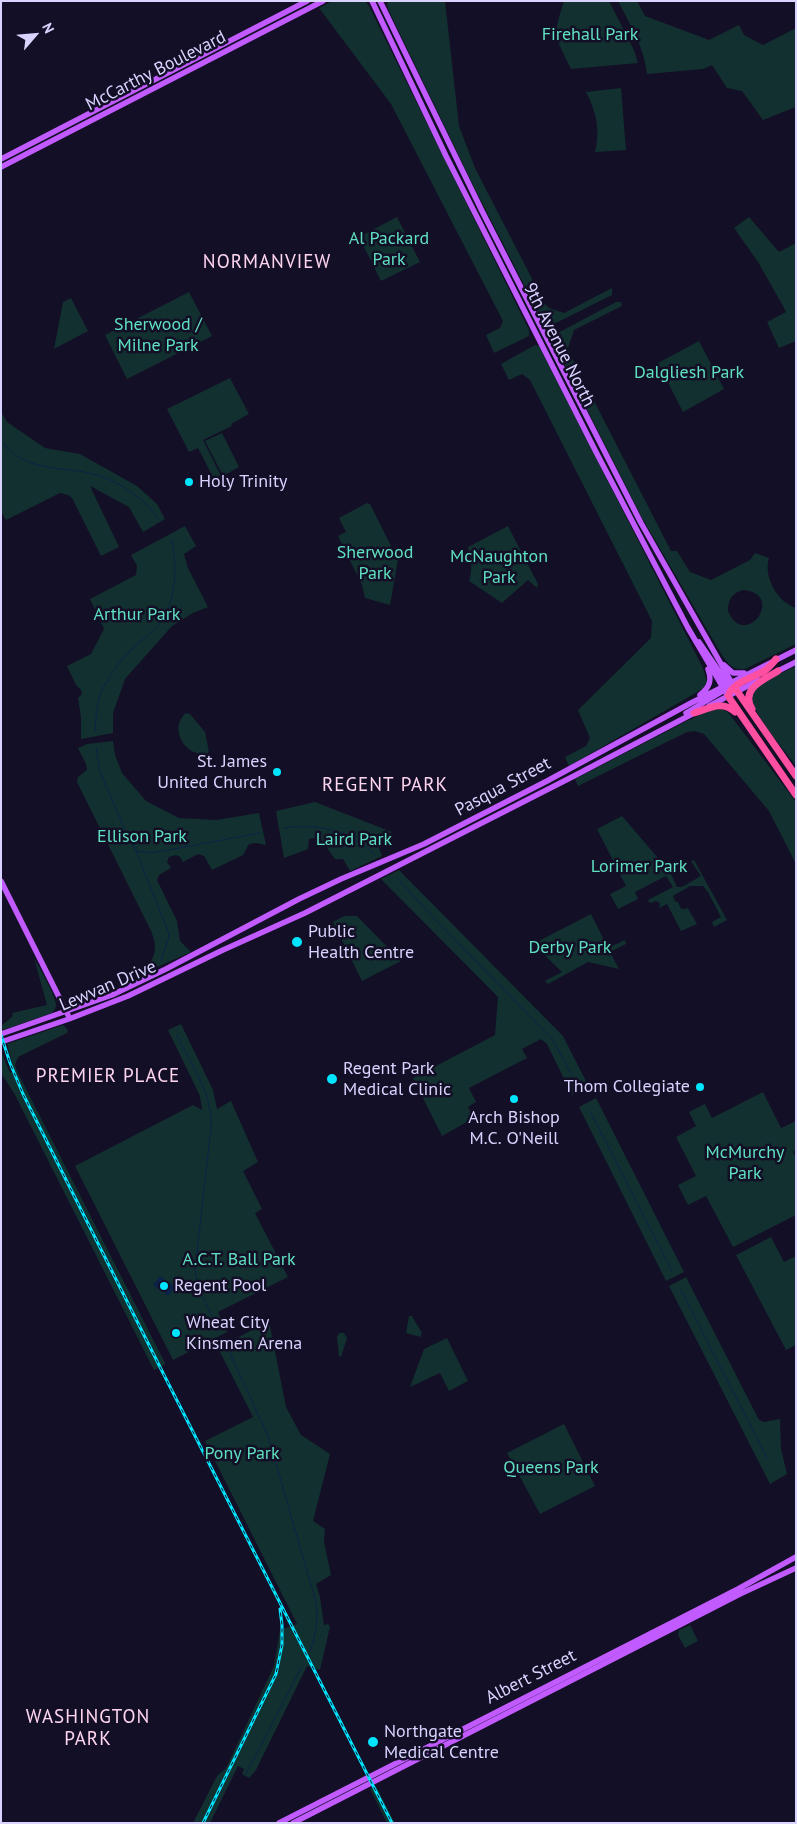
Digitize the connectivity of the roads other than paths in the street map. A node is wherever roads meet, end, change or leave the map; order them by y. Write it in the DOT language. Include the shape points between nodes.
graph roads {
  1 [pos="307,1"];
  2 [pos="311,1"];
  3 [pos="323,1"];
  4 [pos="371,1"];
  5 [pos="381,1"];
  6 [pos="307,10"];
  7 [pos="1,159"];
  8 [pos="1,167"];
  9 [pos="688,628"];
  10 [pos="796,650"];
  11 [pos="702,653"];
  12 [pos="717,658"];
  13 [pos="776,659"];
  14 [pos="796,662"];
  15 [pos="755,670"];
  16 [pos="778,671"];
  17 [pos="730,689"];
  18 [pos="691,702"];
  19 [pos="694,713"];
  20 [pos="746,724"];
  21 [pos="666,728"];
  22 [pos="774,746"];
  23 [pos="796,776"];
  24 [pos="796,795"];
  25 [pos="1,880"];
  26 [pos="218,940"];
  27 [pos="223,950"];
  28 [pos="67,1012"];
  29 [pos="69,1019"];
  30 [pos="1,1034"];
  31 [pos="1,1042"];
  32 [pos="796,1557"];
  33 [pos="796,1568"];
  34 [pos="279,1823"];
  35 [pos="294,1823"];
  1 -- 7 [label="main road, McCarthy Boulevard"];
  2 -- 6 [label="main road"];
  3 -- 6 [label="main road, McCarthy Boulevard"];
  4 -- 9 [label="main road, 9th Avenue North" via="450,164"];
  5 -- 12 [label="main road, 9th Avenue North" via="487,220 641,523"];
  6 -- 8 [label="main road, McCarthy Boulevard"];
  9 -- 11 [label="main road, 9th Avenue North"];
  9 -- 17 [label="main road"];
  10 -- 13 [label="main road, Pasqua Street"];
  11 -- 17 [label="main road, 9th Avenue North"];
  11 -- 18 [label="main road" via="711,681 705,691"];
  12 -- 15 [label="main road" via="736,674"];
  12 -- 17 [label="main road, 9th Avenue North"];
  13 -- 15 [label="main road, Pasqua Street"];
  13 -- 17 [label="highway" via="763,671"];
  14 -- 16 [label="main road, Pasqua Street"];
  15 -- 17 [label="main road, Pasqua Street"];
  16 -- 17 [label="main road, Pasqua Street"];
  16 -- 22 [label="highway" via="751,689 748,698"];
  17 -- 18 [label="main road, Pasqua Street"];
  17 -- 19 [label="main road, Pasqua Street"];
  17 -- 20 [label="highway"];
  17 -- 21 [label="main road"];
  17 -- 22 [label="highway"];
  18 -- 26 [label="main road, Pasqua Street" via="469,822 341,879"];
  19 -- 20 [label="highway" via="725,706"];
  19 -- 21 [label="main road, Pasqua Street"];
  20 -- 24 [label="highway"];
  21 -- 27 [label="main road, Pasqua Street" via="305,913"];
  22 -- 23 [label="highway"];
  25 -- 28 [label="main road"];
  26 -- 28 [label="main road, Lewvan Drive" via="112,995"];
  27 -- 29 [label="main road, Lewvan Drive" via="128,996"];
  28 -- 29 [label="main road"];
  28 -- 30 [label="main road, Lewvan Drive"];
  29 -- 31 [label="main road, Lewvan Drive"];
  32 -- 34 [label="main road, Albert Street"];
  33 -- 35 [label="main road, Albert Street"];
}
